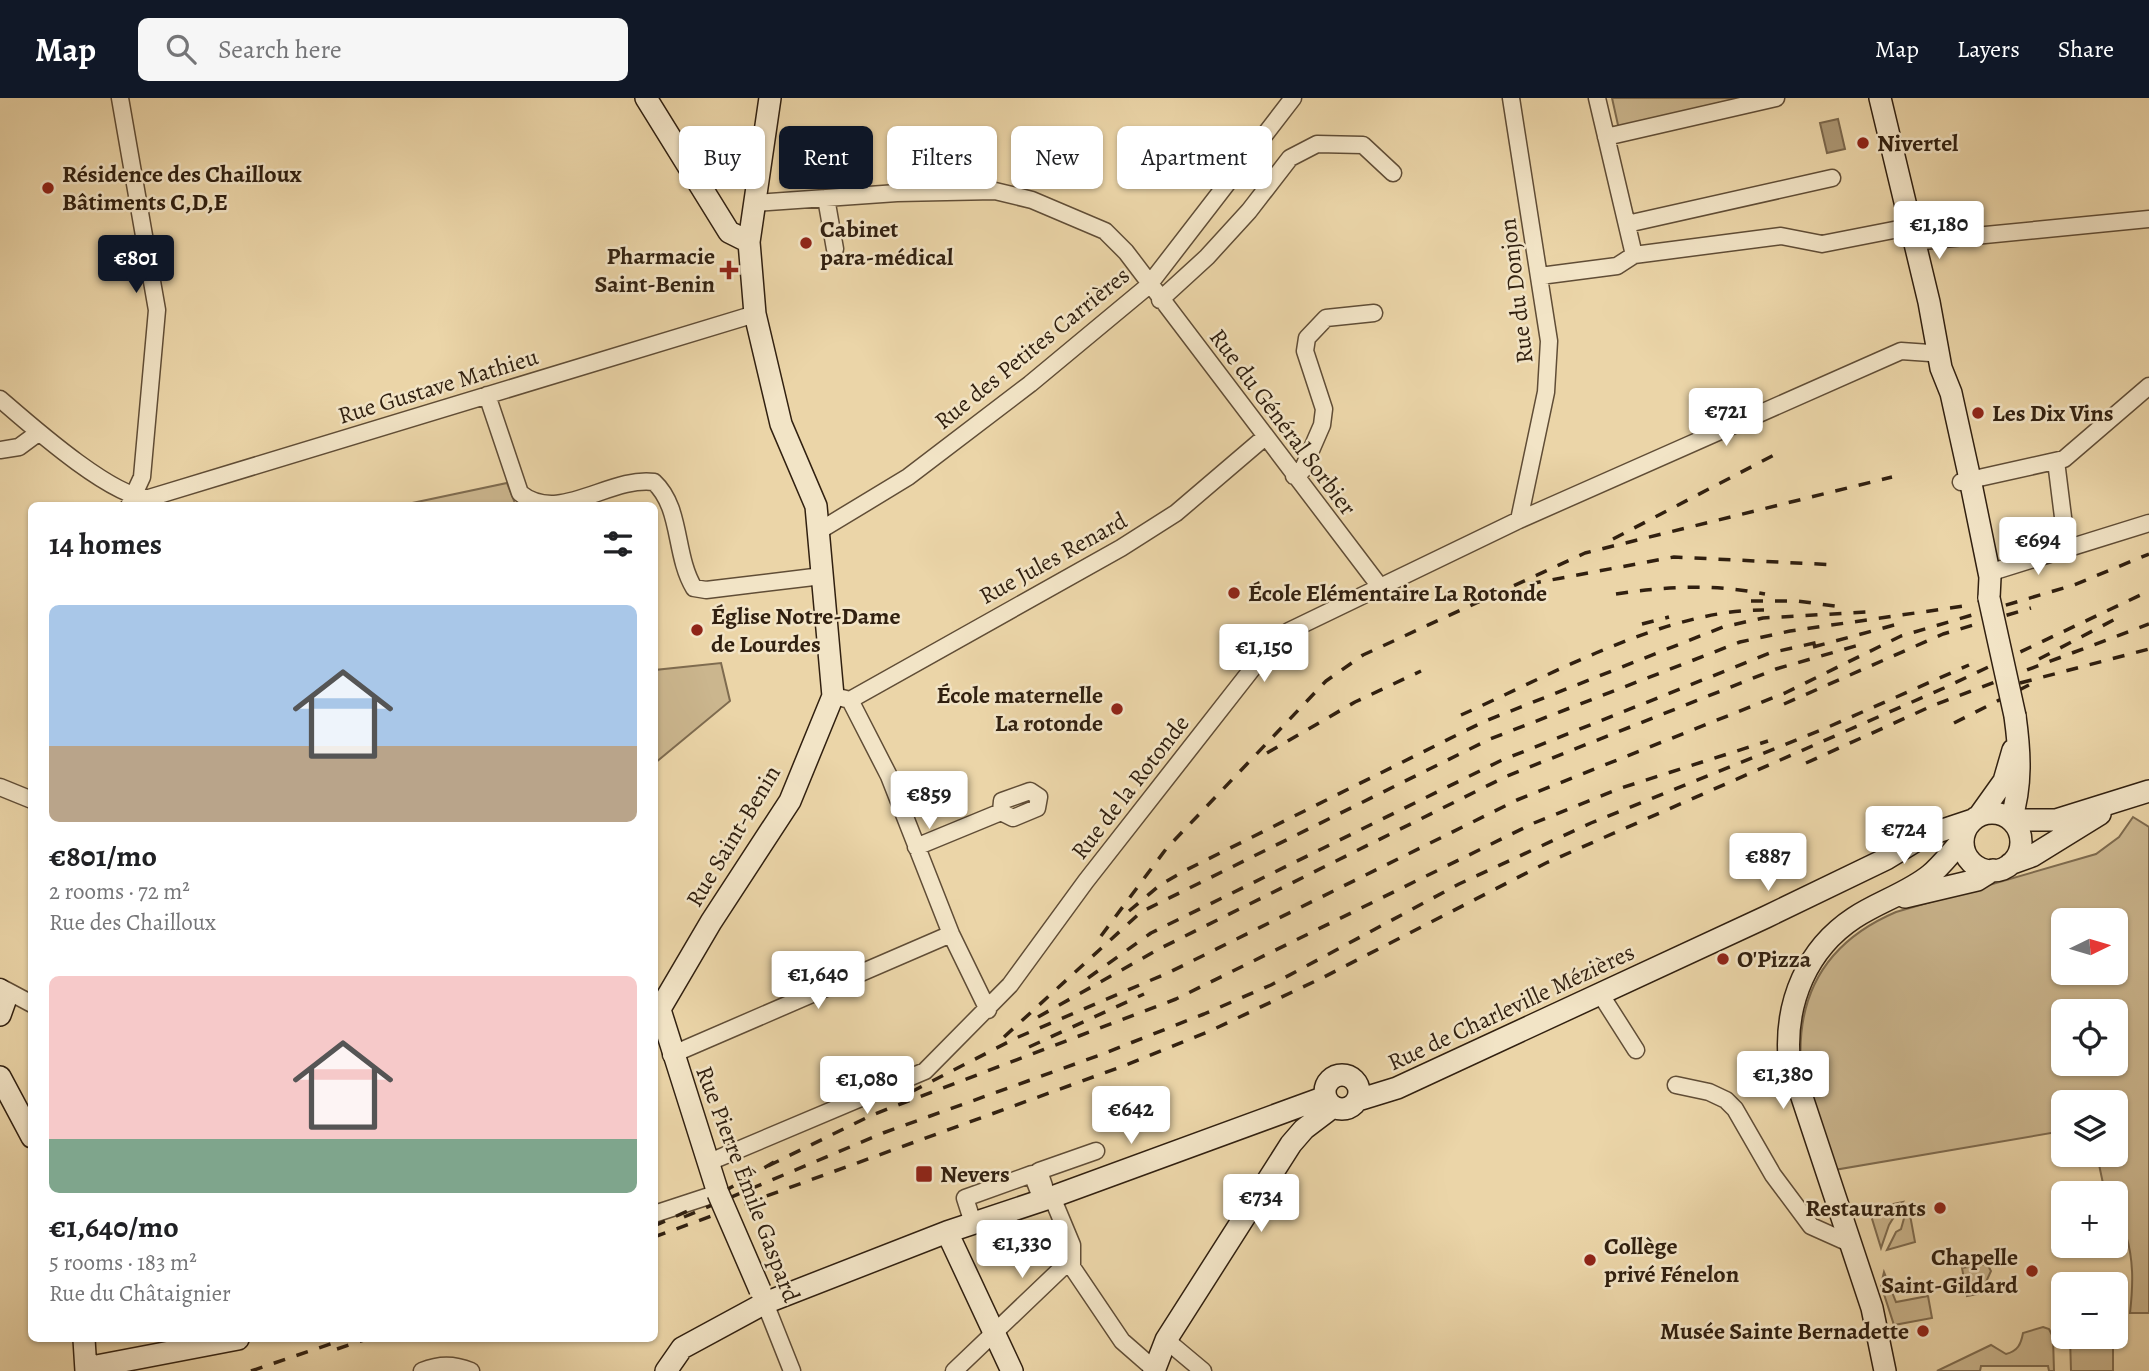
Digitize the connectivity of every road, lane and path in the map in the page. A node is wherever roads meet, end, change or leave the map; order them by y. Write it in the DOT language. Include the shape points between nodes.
graph roads {
  1 [pos="120,98"];
  2 [pos="646,98"];
  3 [pos="770,98"];
  4 [pos="1293,98"];
  5 [pos="1511,98"];
  6 [pos="1597,98"];
  7 [pos="1776,98"];
  8 [pos="1880,98"];
  9 [pos="1606,137"];
  10 [pos="1392,173"];
  11 [pos="1832,178"];
  12 [pos="827,198"];
  13 [pos="755,203"];
  14 [pos="2149,219"];
  15 [pos="1627,224"];
  16 [pos="1911,235"];
  17 [pos="749,242"];
  18 [pos="835,249"];
  19 [pos="1634,254"];
  20 [pos="1540,276"];
  21 [pos="1148,286"];
  22 [pos="1924,289"];
  23 [pos="1160,300"];
  24 [pos="1374,313"];
  25 [pos="755,314"];
  26 [pos="1930,353"];
  27 [pos="2149,386"];
  28 [pos="487,396"];
  29 [pos="0,399"];
  30 [pos="38,433"];
  31 [pos="1265,437"];
  32 [pos="0,450"];
  33 [pos="1958,452"];
  34 [pos="2056,461"];
  35 [pos="1294,476"];
  36 [pos="1972,479"];
  37 [pos="132,502"];
  38 [pos="531,502"];
  39 [pos="562,502"];
  40 [pos="1519,520"];
  41 [pos="2149,523"];
  42 [pos="818,531"];
  43 [pos="2067,549"];
  44 [pos="822,576"];
  45 [pos="1381,587"];
  46 [pos="1989,588"];
  47 [pos="841,698"];
  48 [pos="2016,725"];
  49 [pos="0,787"];
  50 [pos="2142,792"];
  51 [pos="28,798"];
  52 [pos="1001,812"];
  53 [pos="1976,818"];
  54 [pos="2011,820"];
  55 [pos="1963,840"];
  56 [pos="916,847"];
  57 [pos="1886,859"];
  58 [pos="1945,859"];
  59 [pos="1992,866"];
  60 [pos="1886,902"];
  61 [pos="951,934"];
  62 [pos="0,989"];
  63 [pos="1601,995"];
  64 [pos="28,1002"];
  65 [pos="988,1010"];
  66 [pos="0,1015"];
  67 [pos="658,1016"];
  68 [pos="1636,1050"];
  69 [pos="671,1055"];
  70 [pos="0,1077"];
  71 [pos="1676,1086"];
  72 [pos="1364,1096"];
  73 [pos="1329,1102"];
  74 [pos="28,1129"];
  75 [pos="1096,1151"];
  76 [pos="707,1163"];
  77 [pos="718,1193"];
  78 [pos="1047,1199"];
  79 [pos="658,1213"];
  80 [pos="947,1232"];
  81 [pos="1849,1243"];
  82 [pos="1072,1267"];
  83 [pos="760,1300"];
  84 [pos="994,1335"];
  85 [pos="1166,1340"];
  86 [pos="84,1342"];
  87 [pos="224,1342"];
  88 [pos="86,1370"];
  89 [pos="1154,1370"];
  90 [pos="422,1371"];
  91 [pos="471,1371"];
  92 [pos="666,1371"];
  93 [pos="792,1371"];
  94 [pos="954,1371"];
  95 [pos="1012,1371"];
  96 [pos="1203,1371"];
  97 [pos="1885,1371"];
  1 -- 37 [label="street" via="157,310 142,477"];
  2 -- 17 [label="main road" via="729,232"];
  3 -- 13 [label="main road, Rue Saint-Benin"];
  4 -- 21 [label="street, Rue des Petites Carrières"];
  5 -- 20 [label="street, Rue du Donjon"];
  6 -- 9 [label="street"];
  7 -- 9 [label="street"];
  8 -- 16 [label="main road"];
  9 -- 15 [label="street"];
  10 -- 23 [label="street" via="1363,145 1317,144 1290,158 1207,257"];
  11 -- 15 [label="street"];
  12 -- 13 [label="street, Rue du Général Sorbier"];
  12 -- 18 [label="street"];
  12 -- 21 [label="street, Rue du Général Sorbier" via="995,191 1031,200 1105,231 1126,252"];
  13 -- 17 [label="main road, Rue Saint-Benin"];
  14 -- 16 [label="street"];
  15 -- 19 [label="street"];
  16 -- 19 [label="street" via="1822,244 1781,236"];
  16 -- 22 [label="main road"];
  17 -- 25 [label="main road, Rue Saint-Benin"];
  19 -- 20 [label="street" via="1617,266"];
  20 -- 40 [label="street, Rue du Donjon" via="1550,359"];
  21 -- 23 [label="street, Rue du Général Sorbier"];
  21 -- 42 [label="street, Rue des Petites Carrières" via="908,477"];
  22 -- 26 [label="main road"];
  22 -- 33 [label="main road"];
  23 -- 31 [label="street, Rue du Général Sorbier"];
  24 -- 35 [label="street" via="1326,318 1307,338 1305,351 1324,409 1302,471"];
  25 -- 28 [label="street, Rue Gustave Mathieu"];
  25 -- 42 [label="main road, Rue Saint-Benin" via="781,424 816,506"];
  26 -- 33 [label="main road" via="1949,407"];
  26 -- 40 [label="street, Rue de la Rotonde" via="1901,351"];
  27 -- 34 [label="street"];
  28 -- 37 [label="street, Rue Gustave Mathieu"];
  28 -- 38 [label="street" via="520,492"];
  29 -- 30 [label="street"];
  30 -- 32 [label="street" via="19,447"];
  30 -- 37 [label="street"];
  31 -- 35 [label="street, Rue du Général Sorbier"];
  31 -- 47 [label="street, Rue Jules Renard" via="1176,513 1121,548"];
  33 -- 36 [label="main road"];
  34 -- 36 [label="street"];
  34 -- 43 [label="street"];
  35 -- 45 [label="street, Rue du Général Sorbier"];
  36 -- 46 [label="main road" via="1982,584"];
  39 -- 44 [label="street" via="630,483 654,482 670,506 686,575 694,588"];
  40 -- 45 [label="street, Rue de la Rotonde"];
  41 -- 43 [label="street"];
  42 -- 44 [label="main road, Rue Saint-Benin"];
  43 -- 46 [label="street" via="1995,571"];
  44 -- 47 [label="main road, Rue Saint-Benin"];
  45 -- 65 [label="street, Rue de la Rotonde" via="1303,623 1263,655"];
  46 -- 48 [label="main road, bridge"];
  47 -- 56 [label="street" via="888,776"];
  47 -- 67 [label="main road, Rue Saint-Benin" via="790,801"];
  48 -- 53 [label="main road" via="2004,781"];
  48 -- 54 [label="main road" via="2019,784"];
  49 -- 51 [label="street"];
  50 -- 54 [label="main road" via="2056,820"];
  50 -- 59 [label="main road" via="2032,856"];
  52 -- 56 [label="street"];
  53 -- 54 [label="main road" via="1996,813"];
  53 -- 55 [label="main road"];
  53 -- 57 [label="main road" via="1922,837"];
  54 -- 59 [label="main road" via="2021,842"];
  55 -- 58 [label="main road"];
  55 -- 59 [label="main road" via="1968,857"];
  56 -- 61 [label="street"];
  57 -- 58 [label="main road"];
  57 -- 63 [label="main road, Rue de Charleville Mézières"];
  58 -- 59 [label="main road"];
  58 -- 60 [label="main road" via="1929,876"];
  59 -- 60 [label="main road" via="1977,880"];
  60 -- 81 [label="main road" via="1854,918 1814,955 1789,1017 1789,1058"];
  61 -- 65 [label="street"];
  61 -- 69 [label="street"];
  62 -- 64 [label="street"];
  62 -- 66 [label="main road" via="5,1001"];
  63 -- 68 [label="street"];
  63 -- 72 [label="main road, Rue de Charleville Mézières"];
  65 -- 76 [label="street, Rue de la Rotonde" via="925,1071"];
  67 -- 69 [label="main road, Rue Pierre Émile Gaspard"];
  69 -- 76 [label="main road, Rue Pierre Émile Gaspard"];
  70 -- 74 [label="main road"];
  71 -- 81 [label="street" via="1726,1100 1811,1226"];
  72 -- 73 [label="main road" via="1344,1109"];
  72 -- 73 [label="main road" via="1351,1077 1338,1075 1326,1085"];
  73 -- 78 [label="main road"];
  73 -- 85 [label="main road" via="1291,1144"];
  75 -- 78 [label="street" via="1039,1171"];
  76 -- 77 [label="main road, Rue Pierre Émile Gaspard"];
  77 -- 79 [label="street"];
  77 -- 83 [label="main road, Rue Pierre Émile Gaspard, bridge"];
  78 -- 80 [label="main road"];
  78 -- 82 [label="street" via="1072,1245"];
  80 -- 83 [label="main road"];
  80 -- 84 [label="main road"];
  81 -- 97 [label="main road" via="1871,1308"];
  82 -- 84 [label="street" via="1063,1267"];
  82 -- 89 [label="street" via="1122,1341"];
  83 -- 92 [label="main road" via="682,1348"];
  83 -- 93 [label="street, Rue Pierre Émile Gaspard"];
  84 -- 94 [label="street"];
  84 -- 95 [label="main road"];
  85 -- 89 [label="main road"];
  85 -- 96 [label="street"];
  86 -- 88 [label="main road"];
  87 -- 88 [label="main road"];
  90 -- 91 [label="street" via="455,1364"];
}
